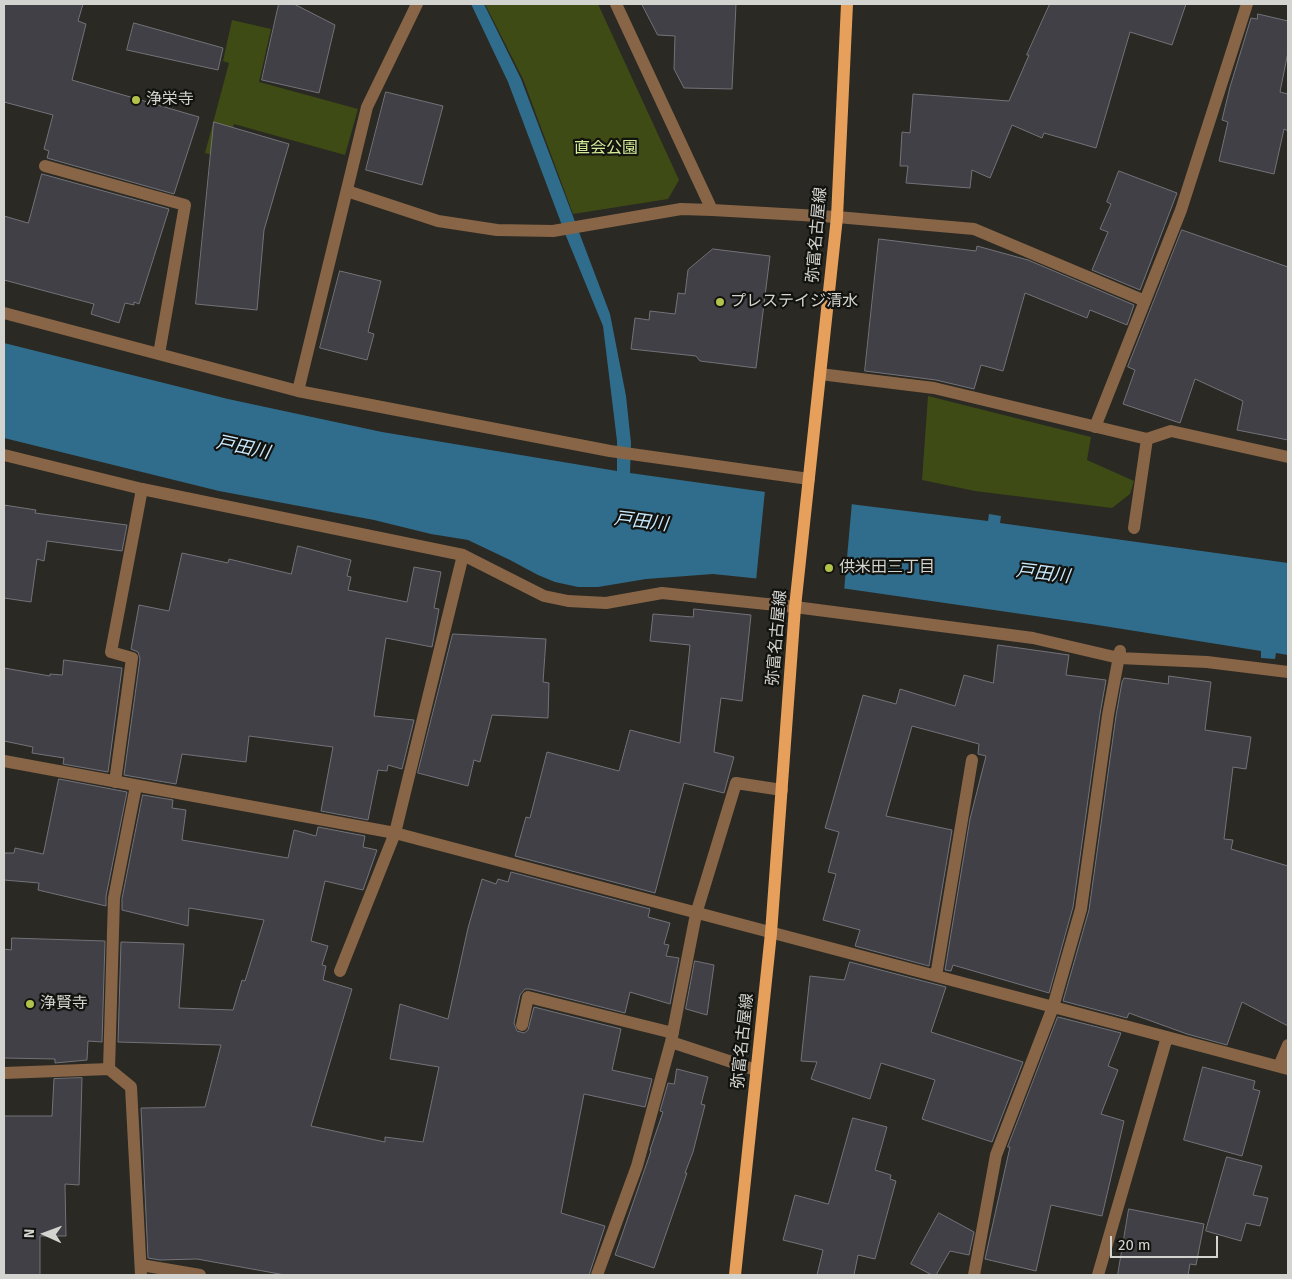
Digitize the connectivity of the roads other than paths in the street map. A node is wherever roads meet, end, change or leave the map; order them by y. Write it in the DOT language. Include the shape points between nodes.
graph roads {
  1 [pos="417,4"];
  2 [pos="616,4"];
  3 [pos="848,4"];
  4 [pos="1247,4"];
  5 [pos="45,166"];
  6 [pos="347,191"];
  7 [pos="712,210"];
  8 [pos="837,217"];
  9 [pos="1145,301"];
  10 [pos="4,313"];
  11 [pos="159,354"];
  12 [pos="820,374"];
  13 [pos="298,391"];
  14 [pos="1095,427"];
  15 [pos="1147,439"];
  16 [pos="4,455"];
  17 [pos="1288,457"];
  18 [pos="808,482"];
  19 [pos="142,489"];
  20 [pos="1134,528"];
  21 [pos="463,555"];
  22 [pos="796,603"];
  23 [pos="1119,655"];
  24 [pos="1288,672"];
  25 [pos="972,760"];
  26 [pos="4,761"];
  27 [pos="115,782"];
  28 [pos="136,786"];
  29 [pos="782,790"];
  30 [pos="395,833"];
  31 [pos="696,914"];
  32 [pos="771,933"];
  33 [pos="340,971"];
  34 [pos="936,976"];
  35 [pos="1053,1007"];
  36 [pos="522,1025"];
  37 [pos="672,1037"];
  38 [pos="1167,1037"];
  39 [pos="1288,1045"];
  40 [pos="1284,1068"];
  41 [pos="109,1069"];
  42 [pos="756,1070"];
  43 [pos="4,1073"];
  44 [pos="141,1270"];
  45 [pos="200,1275"];
  46 [pos="597,1275"];
  47 [pos="735,1275"];
  48 [pos="974,1275"];
  49 [pos="1098,1275"];
  1 -- 6 [label="street" via="367,107"];
  2 -- 7 [label="street"];
  3 -- 8 [label="main road, 弥富名古屋線"];
  4 -- 9 [label="street" via="1181,210"];
  5 -- 11 [label="street" via="185,205"];
  6 -- 7 [label="street" via="438,221 497,230 557,231 681,209"];
  6 -- 13 [label="street"];
  7 -- 8 [label="street"];
  8 -- 9 [label="street" via="974,229"];
  8 -- 12 [label="main road, 弥富名古屋線"];
  9 -- 14 [label="street"];
  10 -- 11 [label="street"];
  11 -- 13 [label="street"];
  12 -- 14 [label="street" via="934,388"];
  12 -- 18 [label="main road, 弥富名古屋線"];
  13 -- 18 [label="street" via="614,452"];
  14 -- 15 [label="street"];
  15 -- 17 [label="street" via="1171,431"];
  15 -- 20 [label="street"];
  16 -- 19 [label="street"];
  18 -- 22 [label="main road, 弥富名古屋線"];
  19 -- 21 [label="street"];
  19 -- 27 [label="street" via="111,652 132,658"];
  21 -- 22 [label="street" via="544,596 568,601 606,603 662,593"];
  21 -- 30 [label="street"];
  22 -- 23 [label="street" via="1033,638"];
  22 -- 29 [label="main road, 弥富名古屋線"];
  23 -- 24 [label="street"];
  23 -- 35 [label="street" via="1082,909"];
  25 -- 34 [label="street"];
  26 -- 27 [label="street"];
  27 -- 28 [label="street"];
  28 -- 30 [label="street"];
  28 -- 41 [label="street" via="114,898"];
  29 -- 31 [label="street" via="736,783"];
  29 -- 32 [label="main road, 弥富名古屋線"];
  30 -- 31 [label="street"];
  30 -- 33 [label="street"];
  31 -- 32 [label="street"];
  31 -- 37 [label="street"];
  32 -- 34 [label="street"];
  32 -- 42 [label="main road, 弥富名古屋線"];
  34 -- 35 [label="street"];
  35 -- 38 [label="street"];
  35 -- 48 [label="street" via="996,1155"];
  36 -- 37 [label="street" via="528,997"];
  37 -- 42 [label="street"];
  37 -- 46 [label="street" via="637,1166"];
  38 -- 40 [label="street"];
  38 -- 49 [label="street"];
  39 -- 40 [label="street"];
  41 -- 43 [label="street"];
  41 -- 44 [label="street" via="131,1087"];
  42 -- 47 [label="main road, 弥富名古屋線"];
  44 -- 45 [label="street"];
}
